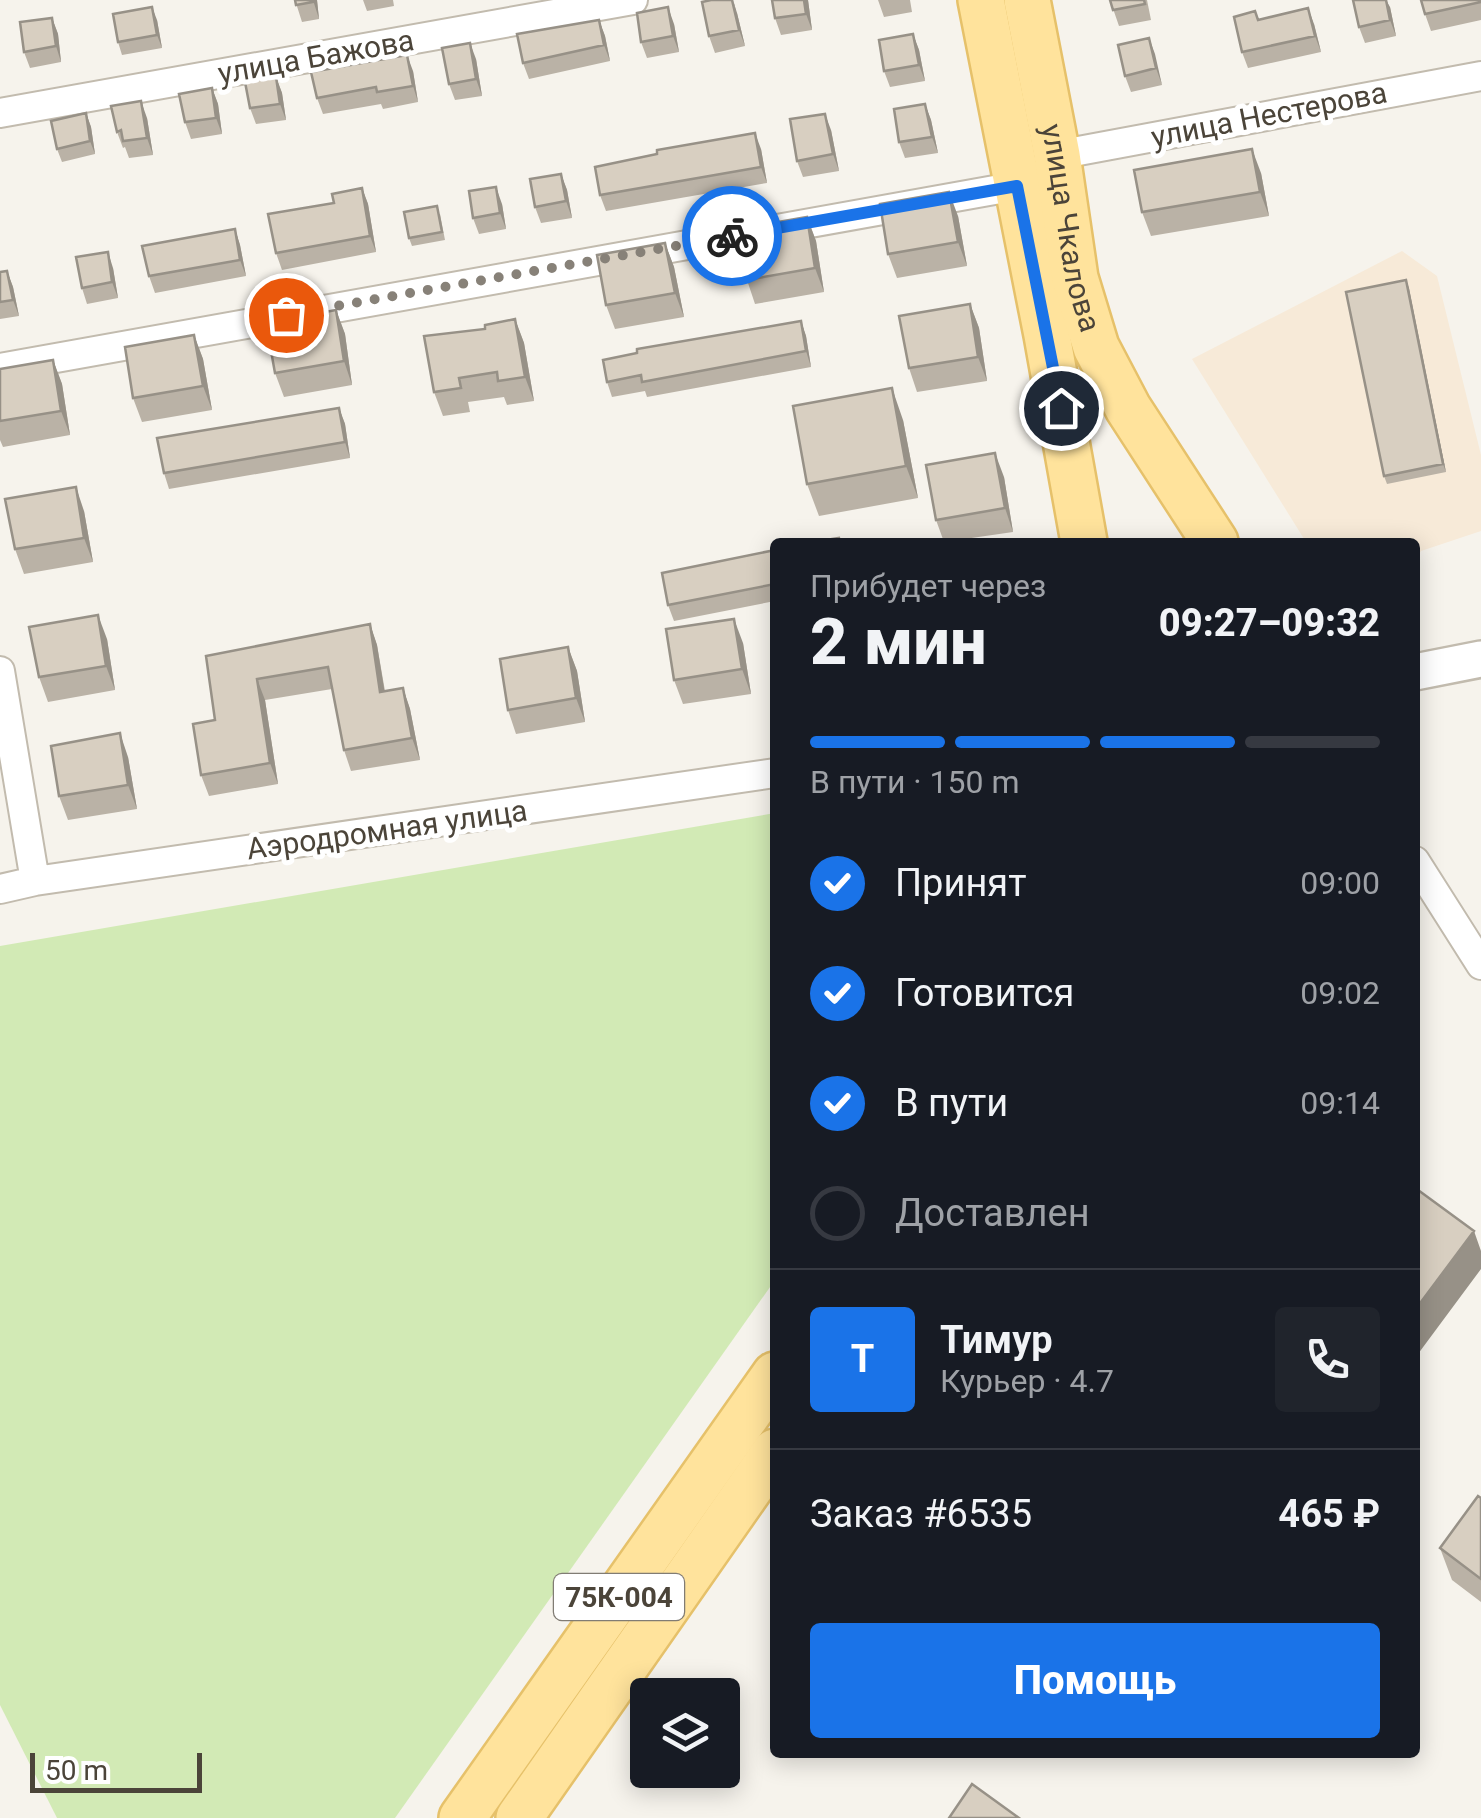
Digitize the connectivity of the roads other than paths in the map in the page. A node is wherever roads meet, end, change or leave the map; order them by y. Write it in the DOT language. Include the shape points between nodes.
graph roads {
  1 [pos="632,0"];
  2 [pos="981,0"];
  3 [pos="1027,0"];
  4 [pos="1481,76"];
  5 [pos="0,114"];
  6 [pos="1057,154"];
  7 [pos="1017,186"];
  8 [pos="0,368"];
  9 [pos="1083,538"];
  10 [pos="1213,538"];
  11 [pos="1481,659"];
  12 [pos="0,671"];
  13 [pos="1420,671"];
  14 [pos="770,775"];
  15 [pos="1420,869"];
  16 [pos="34,881"];
  17 [pos="0,889"];
  18 [pos="1481,965"];
  19 [pos="770,1382"];
  20 [pos="770,1459"];
  21 [pos="462,1818"];
  22 [pos="519,1818"];
  1 -- 5 [label="street, улица Бажова"];
  2 -- 7 [label="main road, улица Чкалова"];
  3 -- 6 [label="main road, улица Чкалова"];
  4 -- 6 [label="street, улица Нестерова"];
  6 -- 10 [label="main road, улица Чкалова" via="1076,278 1096,346 1128,408"];
  7 -- 8 [label="street"];
  7 -- 9 [label="main road, улица Чкалова"];
  11 -- 13 [label="street"];
  12 -- 16 [label="street"];
  14 -- 16 [label="street, Аэродромная улица"];
  15 -- 18 [label="street"];
  16 -- 17 [label="street, Аэродромная улица"];
  19 -- 21 [label="main road, 75К-004"];
  20 -- 22 [label="main road, 75К-004"];
}
